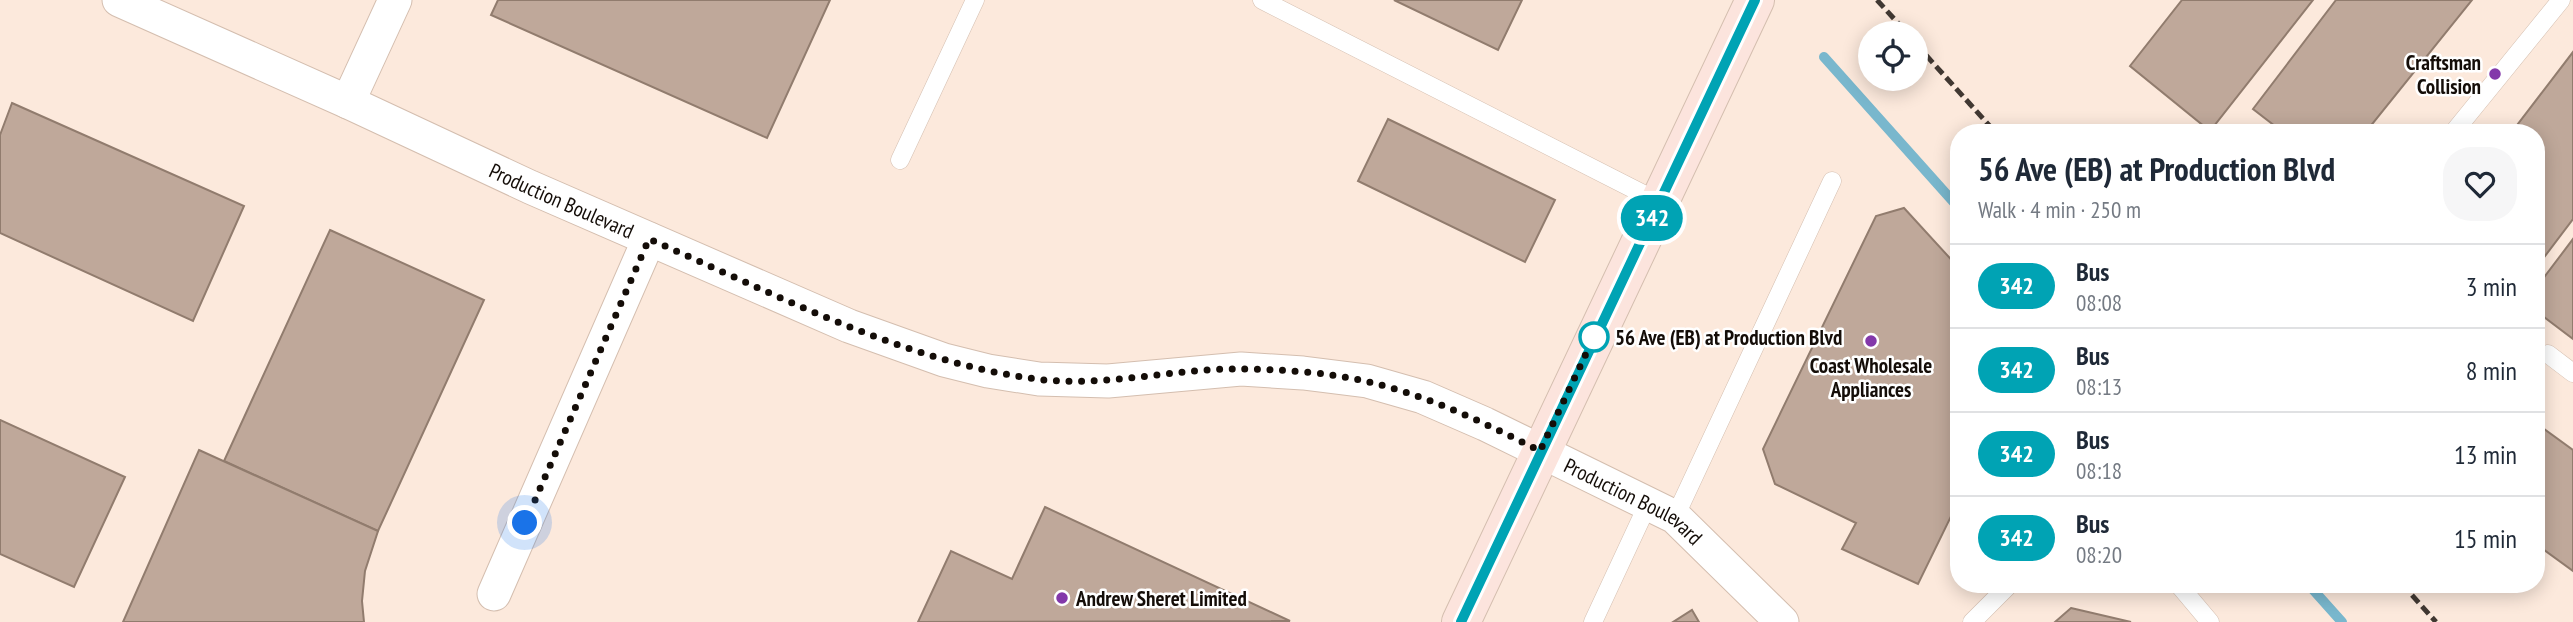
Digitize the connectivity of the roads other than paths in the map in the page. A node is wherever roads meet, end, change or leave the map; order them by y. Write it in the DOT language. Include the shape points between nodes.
graph roads {
  1 [pos="119,0"];
  2 [pos="395,0"];
  3 [pos="975,0"];
  4 [pos="1262,0"];
  5 [pos="1755,0"];
  6 [pos="2561,0"];
  7 [pos="348,102"];
  8 [pos="2460,124"];
  9 [pos="900,160"];
  10 [pos="1832,181"];
  11 [pos="1659,202"];
  12 [pos="649,239"];
  13 [pos="2548,354"];
  14 [pos="2573,373"];
  15 [pos="1540,451"];
  16 [pos="1662,511"];
  17 [pos="2001,593"];
  18 [pos="2186,593"];
  19 [pos="494,594"];
  20 [pos="1461,622"];
  21 [pos="1593,622"];
  22 [pos="1782,622"];
  23 [pos="1972,622"];
  24 [pos="2210,622"];
  1 -- 7 [label="street, Production Boulevard"];
  2 -- 7 [label="street"];
  3 -- 9 [label="lane"];
  4 -- 11 [label="lane"];
  5 -- 11 [label="main road"];
  6 -- 8 [label="lane"];
  7 -- 12 [label="street, Production Boulevard"];
  10 -- 16 [label="lane"];
  11 -- 15 [label="main road"];
  12 -- 15 [label="street, Production Boulevard" via="849,326 988,371 1039,379 1108,381 1241,369 1367,381 1423,397"];
  12 -- 19 [label="street"];
  13 -- 14 [label="lane"];
  15 -- 16 [label="street, Production Boulevard"];
  15 -- 20 [label="main road"];
  16 -- 21 [label="lane"];
  16 -- 22 [label="street, Production Boulevard"];
  17 -- 23 [label="lane"];
  18 -- 24 [label="lane"];
}
